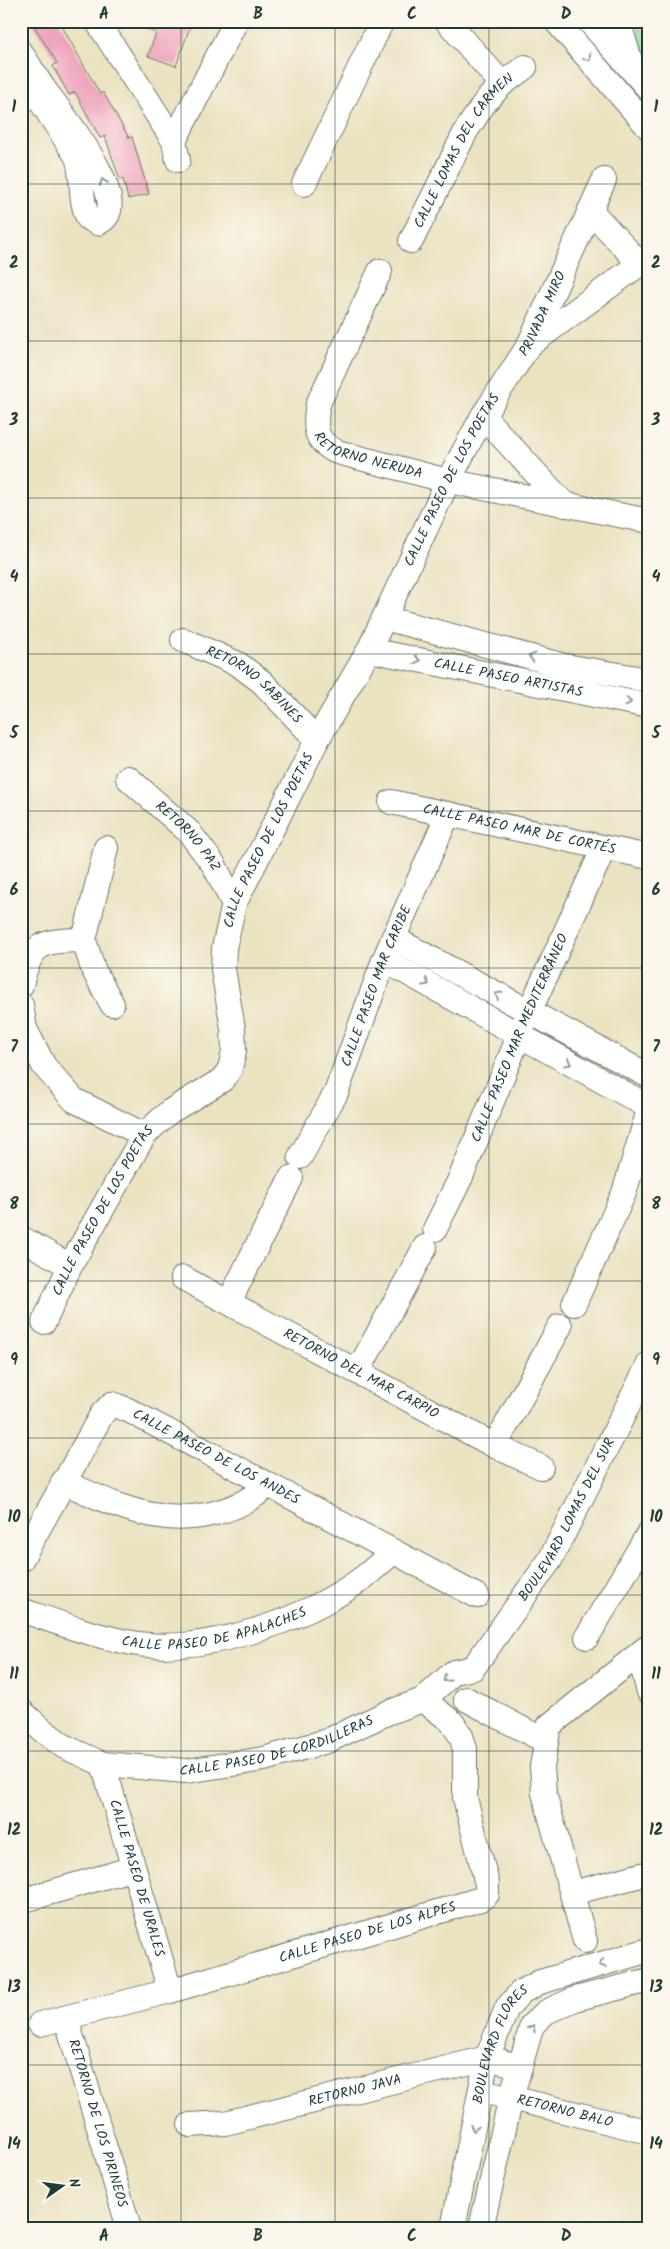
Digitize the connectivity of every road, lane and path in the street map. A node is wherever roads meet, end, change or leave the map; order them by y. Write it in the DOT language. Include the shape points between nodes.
graph roads {
  1 [pos="97,21"];
  2 [pos="236,21"];
  3 [pos="382,21"];
  4 [pos="447,21"];
  5 [pos="556,21"];
  6 [pos="589,21"];
  7 [pos="618,21"];
  8 [pos="21,53"];
  9 [pos="525,67"];
  10 [pos="21,71"];
  11 [pos="633,71"];
  12 [pos="502,84"];
  13 [pos="649,89"];
  14 [pos="649,128"];
  15 [pos="604,180"];
  16 [pos="304,184"];
  17 [pos="590,210"];
  18 [pos="411,241"];
  19 [pos="644,261"];
  20 [pos="380,271"];
  21 [pos="529,346"];
  22 [pos="484,416"];
  23 [pos="448,481"];
  24 [pos="565,505"];
  25 [pos="649,521"];
  26 [pos="384,618"];
  27 [pos="183,640"];
  28 [pos="369,650"];
  29 [pos="597,671"];
  30 [pos="562,677"];
  31 [pos="649,680"];
  32 [pos="592,696"];
  33 [pos="649,706"];
  34 [pos="317,740"];
  35 [pos="128,778"];
  36 [pos="391,802"];
  37 [pos="448,814"];
  38 [pos="106,848"];
  39 [pos="604,848"];
  40 [pos="649,857"];
  41 [pos="234,904"];
  42 [pos="393,938"];
  43 [pos="84,940"];
  44 [pos="384,960"];
  45 [pos="21,985"];
  46 [pos="112,1004"];
  47 [pos="21,1006"];
  48 [pos="529,1012"];
  49 [pos="521,1036"];
  50 [pos="649,1076"];
  51 [pos="649,1108"];
  52 [pos="144,1135"];
  53 [pos="21,1238"];
  54 [pos="70,1266"];
  55 [pos="183,1278"];
  56 [pos="229,1302"];
  57 [pos="44,1322"];
  58 [pos="649,1364"];
  59 [pos="358,1371"];
  60 [pos="495,1446"];
  61 [pos="541,1467"];
  62 [pos="63,1482"];
  63 [pos="268,1485"];
  64 [pos="649,1533"];
  65 [pos="393,1552"];
  66 [pos="21,1560"];
  67 [pos="477,1596"];
  68 [pos="21,1610"];
  69 [pos="587,1637"];
  70 [pos="644,1650"];
  71 [pos="471,1685"];
  72 [pos="649,1692"];
  73 [pos="423,1700"];
  74 [pos="21,1711"];
  75 [pos="451,1721"];
  76 [pos="547,1733"];
  77 [pos="103,1764"];
  78 [pos="134,1868"];
  79 [pos="649,1873"];
  80 [pos="572,1893"];
  81 [pos="21,1901"];
  82 [pos="585,1941"];
  83 [pos="649,1950"];
  84 [pos="568,1975"];
  85 [pos="649,1980"];
  86 [pos="170,1991"];
  87 [pos="575,1999"];
  88 [pos="66,2018"];
  89 [pos="40,2024"];
  90 [pos="487,2058"];
  91 [pos="519,2066"];
  92 [pos="482,2090"];
  93 [pos="511,2098"];
  94 [pos="190,2124"];
  95 [pos="649,2132"];
  96 [pos="130,2228"];
  97 [pos="453,2228"];
  98 [pos="481,2228"];
  1 -- 2 [label="street" via="176,150"];
  3 -- 16 [label="street"];
  4 -- 12 [label="street"];
  5 -- 14 [label="street, one-way"];
  6 -- 11 [label="street"];
  7 -- 11 [label="street"];
  10 -- 8 [label="street, one-way" via="77,157 88,218 96,223 102,221 109,212 109,203 98,168"];
  9 -- 12 [label="street, CALLE LOMAS DEL CARMEN"];
  11 -- 13 [label="street"];
  12 -- 18 [label="street, CALLE LOMAS DEL CARMEN" via="485,102 466,131"];
  15 -- 17 [label="street, PRIVADA MIRO"];
  17 -- 19 [label="street, PRIVADA MIRO"];
  17 -- 21 [label="street, PRIVADA MIRO"];
  19 -- 21 [label="street, PRIVADA MIRO"];
  20 -- 23 [label="street, RETORNO NERUDA" via="318,404 315,420 318,437 327,448 337,452"];
  21 -- 22 [label="street, CALLE PASEO DE LOS POETAS"];
  22 -- 23 [label="street, CALLE PASEO DE LOS POETAS"];
  22 -- 24 [label="street"];
  23 -- 24 [label="street"];
  23 -- 26 [label="street, CALLE PASEO DE LOS POETAS"];
  24 -- 25 [label="street"];
  26 -- 28 [label="street, CALLE PASEO DE LOS POETAS"];
  30 -- 26 [label="street, CALLE PASEO ARTISTAS, one-way"];
  27 -- 34 [label="street, RETORNO SABINES" via="238,664 262,682"];
  28 -- 30 [label="street, CALLE PASEO ARTISTAS, one-way"];
  28 -- 34 [label="street, CALLE PASEO DE LOS POETAS"];
  29 -- 30 [label="street, CALLE PASEO ARTISTAS"];
  29 -- 31 [label="street, CALLE PASEO ARTISTAS"];
  29 -- 32 [label="street"];
  30 -- 32 [label="street, CALLE PASEO ARTISTAS"];
  32 -- 33 [label="street, CALLE PASEO ARTISTAS, one-way"];
  34 -- 41 [label="street, CALLE PASEO DE LOS POETAS"];
  35 -- 41 [label="street, RETORNO PAZ" via="189,832 214,865"];
  36 -- 37 [label="street, CALLE PASEO MAR DE CORTÉS"];
  37 -- 39 [label="street, CALLE PASEO MAR DE CORTÉS"];
  37 -- 42 [label="street, CALLE PASEO MAR CARIBE"];
  38 -- 43 [label="street"];
  39 -- 40 [label="street, CALLE PASEO MAR DE CORTÉS"];
  39 -- 48 [label="street, CALLE PASEO MAR MEDITERRÁNEO"];
  41 -- 52 [label="street, CALLE PASEO DE LOS POETAS" via="224,948 223,969 233,1029 234,1051 230,1069 222,1080 169,1112"];
  42 -- 44 [label="street, CALLE PASEO MAR CARIBE"];
  48 -- 42 [label="street, one-way"];
  43 -- 45 [label="street" via="56,940 40,945 26,962"];
  43 -- 46 [label="street" via="93,969"];
  44 -- 49 [label="street, one-way"];
  44 -- 56 [label="street, CALLE PASEO MAR CARIBE" via="336,1093 300,1157 306,1163 306,1172 299,1178 290,1178"];
  47 -- 52 [label="street" via="24,1030 44,1066 74,1100"];
  48 -- 49 [label="street, CALLE PASEO MAR MEDITERRÁNEO"];
  48 -- 50 [label="street"];
  49 -- 51 [label="street, one-way"];
  49 -- 59 [label="street, CALLE PASEO MAR MEDITERRÁNEO" via="460,1179"];
  51 -- 60 [label="street" via="624,1193 574,1304 579,1310 579,1318 568,1328 560,1326"];
  52 -- 54 [label="street, CALLE PASEO DE LOS POETAS"];
  53 -- 54 [label="street"];
  54 -- 57 [label="street, CALLE PASEO DE LOS POETAS"];
  55 -- 56 [label="street, RETORNO DEL MAR CARPIO"];
  56 -- 59 [label="street, RETORNO DEL MAR CARPIO"];
  58 -- 71 [label="street, BOULEVARD LOMAS DEL SUR" via="550,1560"];
  59 -- 60 [label="street, RETORNO DEL MAR CARPIO"];
  60 -- 61 [label="street, RETORNO DEL MAR CARPIO"];
  62 -- 63 [label="street" via="117,1505 153,1516 175,1517 219,1513 258,1495"];
  62 -- 63 [label="street, CALLE PASEO DE LOS ANDES" via="102,1414 112,1404"];
  62 -- 66 [label="street, CALLE PASEO DE LOS ANDES"];
  63 -- 65 [label="street, CALLE PASEO DE LOS ANDES"];
  64 -- 69 [label="street"];
  65 -- 67 [label="street, CALLE PASEO DE LOS ANDES"];
  65 -- 68 [label="street, CALLE PASEO DE APALACHES" via="332,1598 288,1620 244,1634 191,1644 128,1643"];
  70 -- 72 [label="street"];
  70 -- 76 [label="street"];
  71 -- 73 [label="street, CALLE PASEO DE CORDILLERAS, one-way" via="454,1672"];
  71 -- 75 [label="street"];
  71 -- 76 [label="street"];
  73 -- 75 [label="street, CALLE PASEO DE LOS ALPES"];
  73 -- 77 [label="street, CALLE PASEO DE CORDILLERAS" via="387,1712 327,1741 264,1758 186,1772"];
  74 -- 77 [label="street, CALLE PASEO DE CORDILLERAS" via="65,1747"];
  75 -- 86 [label="street, CALLE PASEO DE LOS ALPES" via="465,1749 465,1798 487,1894 481,1899 443,1911"];
  76 -- 80 [label="street" via="542,1767 544,1793"];
  77 -- 78 [label="street, CALLE PASEO DE URALES"];
  78 -- 81 [label="street"];
  78 -- 86 [label="street, CALLE PASEO DE URALES"];
  79 -- 80 [label="street"];
  80 -- 82 [label="street"];
  83 -- 84 [label="street, BOULEVARD FLORES, one-way"];
  84 -- 87 [label="street"];
  84 -- 90 [label="street, BOULEVARD FLORES" via="540,1982 521,1992 507,2008"];
  85 -- 87 [label="street, BOULEVARD FLORES"];
  86 -- 88 [label="street, CALLE PASEO DE LOS ALPES"];
  91 -- 87 [label="street, BOULEVARD FLORES, one-way" via="532,2025 546,2012"];
  88 -- 89 [label="street, CALLE PASEO DE LOS ALPES"];
  88 -- 96 [label="street, RETORNO DE LOS PIRINEOS"];
  90 -- 91 [label="street, RETORNO JAVA"];
  90 -- 92 [label="street, BOULEVARD FLORES"];
  90 -- 94 [label="street, RETORNO JAVA" via="225,2123"];
  91 -- 93 [label="street, BOULEVARD FLORES"];
  92 -- 93 [label="street, RETORNO BALO"];
  92 -- 97 [label="street, BOULEVARD FLORES, one-way"];
  93 -- 95 [label="street, RETORNO BALO"];
  93 -- 98 [label="street, BOULEVARD FLORES"];
}
